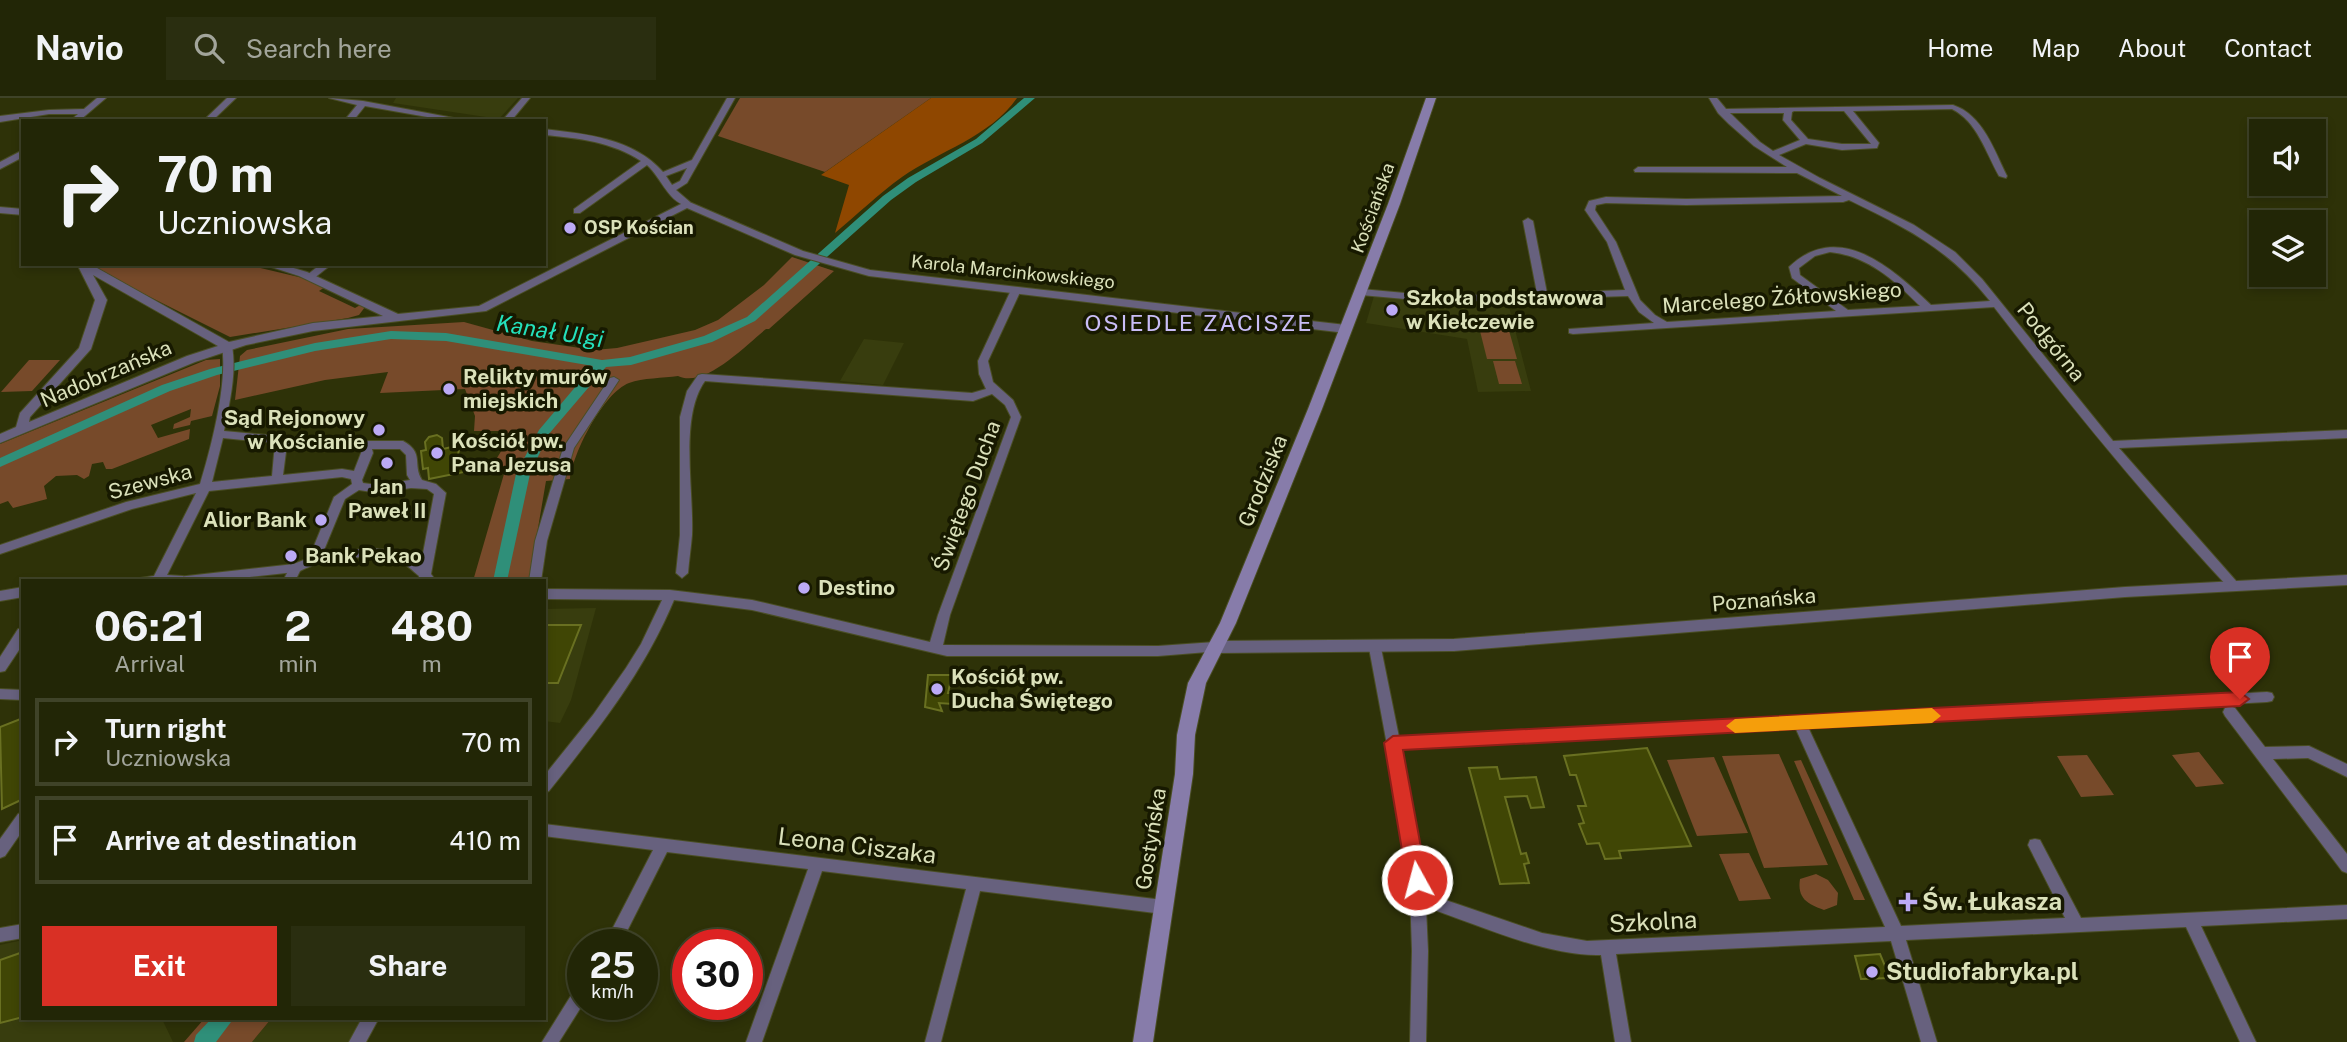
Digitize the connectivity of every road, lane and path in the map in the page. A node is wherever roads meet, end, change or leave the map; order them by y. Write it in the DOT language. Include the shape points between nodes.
graph roads {
  1 [pos="102,98"];
  2 [pos="232,98"];
  3 [pos="333,98"];
  4 [pos="526,98"];
  5 [pos="731,98"];
  6 [pos="1431,98"];
  7 [pos="1713,98"];
  8 [pos="363,103"];
  9 [pos="1847,109"];
  10 [pos="87,111"];
  11 [pos="1721,111"];
  12 [pos="1788,111"];
  13 [pos="0,119"];
  14 [pos="77,119"];
  15 [pos="209,119"];
  16 [pos="350,119"];
  17 [pos="455,119"];
  18 [pos="508,119"];
  19 [pos="546,132"];
  20 [pos="1805,141"];
  21 [pos="21,154"];
  22 [pos="1773,154"];
  23 [pos="647,161"];
  24 [pos="696,161"];
  25 [pos="0,166"];
  26 [pos="1638,170"];
  27 [pos="1801,170"];
  28 [pos="662,175"];
  29 [pos="2003,176"];
  30 [pos="671,189"];
  31 [pos="1851,195"];
  32 [pos="687,204"];
  33 [pos="0,210"];
  34 [pos="576,211"];
  35 [pos="21,212"];
  36 [pos="1528,221"];
  37 [pos="83,266"];
  38 [pos="85,266"];
  39 [pos="274,266"];
  40 [pos="324,266"];
  41 [pos="310,276"];
  42 [pos="125,290"];
  43 [pos="1016,290"];
  44 [pos="1361,292"];
  45 [pos="1629,293"];
  46 [pos="1543,296"];
  47 [pos="101,300"];
  48 [pos="1994,304"];
  49 [pos="373,307"];
  50 [pos="1928,308"];
  51 [pos="1846,314"];
  52 [pos="398,318"];
  53 [pos="345,323"];
  54 [pos="1663,323"];
  55 [pos="1346,329"];
  56 [pos="1573,331"];
  57 [pos="228,353"];
  58 [pos="702,377"];
  59 [pos="614,380"];
  60 [pos="990,391"];
  61 [pos="22,429"];
  62 [pos="217,434"];
  63 [pos="2347,434"];
  64 [pos="0,439"];
  65 [pos="280,440"];
  66 [pos="2109,444"];
  67 [pos="366,445"];
  68 [pos="277,478"];
  69 [pos="358,481"];
  70 [pos="419,484"];
  71 [pos="205,487"];
  72 [pos="0,550"];
  73 [pos="314,561"];
  74 [pos="295,568"];
  75 [pos="682,573"];
  76 [pos="159,579"];
  77 [pos="189,579"];
  78 [pos="290,579"];
  79 [pos="426,579"];
  80 [pos="535,579"];
  81 [pos="2347,583"];
  82 [pos="2234,586"];
  83 [pos="21,592"];
  84 [pos="546,594"];
  85 [pos="670,595"];
  86 [pos="0,596"];
  87 [pos="21,636"];
  88 [pos="1215,647"];
  89 [pos="1375,648"];
  90 [pos="935,649"];
  91 [pos="0,667"];
  92 [pos="0,694"];
  93 [pos="21,695"];
  94 [pos="2267,697"];
  95 [pos="2230,712"];
  96 [pos="1800,723"];
  97 [pos="1393,743"];
  98 [pos="2261,753"];
  99 [pos="2347,771"];
  100 [pos="546,785"];
  101 [pos="21,821"];
  102 [pos="546,830"];
  103 [pos="2347,842"];
  104 [pos="2330,844"];
  105 [pos="663,845"];
  106 [pos="2035,845"];
  107 [pos="0,851"];
  108 [pos="817,864"];
  109 [pos="2347,866"];
  110 [pos="975,883"];
  111 [pos="1419,898"];
  112 [pos="1163,907"];
  113 [pos="2347,912"];
  114 [pos="2190,919"];
  115 [pos="2076,924"];
  116 [pos="620,929"];
  117 [pos="21,931"];
  118 [pos="1896,933"];
  119 [pos="0,935"];
  120 [pos="1607,947"];
  121 [pos="567,1016"];
  122 [pos="370,1020"];
  123 [pos="357,1042"];
  124 [pos="550,1042"];
  125 [pos="754,1042"];
  126 [pos="933,1042"];
  127 [pos="1143,1042"];
  128 [pos="1418,1042"];
  129 [pos="1623,1042"];
  130 [pos="1929,1042"];
  131 [pos="2248,1042"];
  1 -- 10 [label="street"];
  2 -- 15 [label="street"];
  3 -- 8 [label="street"];
  4 -- 18 [label="street"];
  5 -- 24 [label="street"];
  6 -- 44 [label="main road, Kościańska"];
  7 -- 11 [label="street, Podgórna"];
  8 -- 16 [label="street"];
  8 -- 17 [label="street"];
  9 -- 12 [label="street"];
  9 -- 20 [label="street" via="1874,146"];
  9 -- 29 [label="street" via="1964,109"];
  10 -- 13 [label="street"];
  10 -- 14 [label="street"];
  11 -- 12 [label="street"];
  11 -- 22 [label="street, Podgórna" via="1744,135"];
  12 -- 20 [label="street" via="1787,120"];
  19 -- 23 [label="street" via="606,140"];
  20 -- 22 [label="street"];
  21 -- 25 [label="street"];
  22 -- 27 [label="street, Podgórna"];
  23 -- 28 [label="street"];
  23 -- 34 [label="street"];
  24 -- 28 [label="street"];
  24 -- 30 [label="street" via="683,183"];
  26 -- 27 [label="street, Podgórna"];
  27 -- 31 [label="street, Podgórna"];
  28 -- 30 [label="street"];
  30 -- 32 [label="street"];
  31 -- 45 [label="street" via="1843,199 1592,203 1590,210 1615,249"];
  31 -- 48 [label="street, Podgórna" via="1941,245"];
  32 -- 43 [label="street, Karola Marcinkowskiego" via="835,264 894,278"];
  32 -- 52 [label="street, Nadobrzańska" via="494,304 466,312"];
  33 -- 35 [label="street"];
  36 -- 46 [label="street"];
  37 -- 47 [label="street"];
  38 -- 42 [label="street"];
  39 -- 41 [label="street"];
  40 -- 41 [label="street"];
  41 -- 49 [label="street"];
  42 -- 47 [label="street"];
  42 -- 57 [label="street"];
  43 -- 55 [label="street, Karola Marcinkowskiego"];
  43 -- 60 [label="street, Świętego Ducha" via="983,361"];
  44 -- 46 [label="street" via="1437,299"];
  44 -- 55 [label="main road, Kościańska"];
  45 -- 46 [label="street"];
  45 -- 54 [label="street" via="1646,315"];
  47 -- 61 [label="street" via="85,349 24,416"];
  48 -- 50 [label="street, Marcelego Żółtowskiego"];
  48 -- 66 [label="street, Podgórna"];
  49 -- 52 [label="street"];
  49 -- 53 [label="street"];
  50 -- 51 [label="street, Marcelego Żółtowskiego"];
  50 -- 51 [label="street" via="1898,279 1853,251 1827,250 1794,267 1795,276"];
  51 -- 54 [label="street, Marcelego Żółtowskiego"];
  52 -- 53 [label="street, Nadobrzańska"];
  53 -- 57 [label="street, Nadobrzańska" via="263,336"];
  54 -- 56 [label="street, Marcelego Żółtowskiego"];
  55 -- 88 [label="main road, Grodziska"];
  57 -- 61 [label="street, Nadobrzańska"];
  57 -- 62 [label="street"];
  58 -- 60 [label="street" via="973,397"];
  58 -- 75 [label="street" via="692,391 685,416"];
  59 -- 80 [label="street" via="569,448 541,541"];
  60 -- 90 [label="street, Świętego Ducha" via="1010,406 1016,417"];
  61 -- 64 [label="street, Nadobrzańska"];
  62 -- 65 [label="street"];
  62 -- 71 [label="street"];
  63 -- 66 [label="street"];
  65 -- 67 [label="street"];
  65 -- 68 [label="street"];
  66 -- 82 [label="street, Podgórna"];
  67 -- 69 [label="street"];
  67 -- 70 [label="street" via="409,448"];
  68 -- 69 [label="street, Szewska" via="342,473"];
  68 -- 71 [label="street, Szewska"];
  69 -- 70 [label="street" via="372,489"];
  69 -- 73 [label="street" via="340,497"];
  70 -- 79 [label="street" via="440,493"];
  71 -- 72 [label="street, Szewska" via="130,505"];
  71 -- 76 [label="street"];
  73 -- 74 [label="street"];
  73 -- 79 [label="street" via="393,554 415,564"];
  74 -- 77 [label="street"];
  74 -- 78 [label="street"];
  81 -- 82 [label="street, Poznańska"];
  82 -- 89 [label="street, Poznańska"];
  83 -- 86 [label="street"];
  84 -- 85 [label="street"];
  85 -- 90 [label="street" via="785,611"];
  85 -- 100 [label="street" via="634,670"];
  87 -- 91 [label="street"];
  88 -- 89 [label="street, Poznańska"];
  88 -- 90 [label="street" via="1158,651"];
  88 -- 112 [label="main road, Gostyńska" via="1194,694"];
  89 -- 97 [label="street"];
  92 -- 93 [label="street"];
  94 -- 96 [label="street"];
  95 -- 98 [label="street"];
  96 -- 97 [label="street"];
  96 -- 118 [label="street"];
  97 -- 111 [label="street"];
  98 -- 99 [label="street" via="2309,752"];
  98 -- 104 [label="street"];
  101 -- 107 [label="street"];
  102 -- 105 [label="street, Leona Ciszaka"];
  103 -- 104 [label="street"];
  104 -- 109 [label="street"];
  105 -- 108 [label="street, Leona Ciszaka"];
  105 -- 116 [label="street"];
  106 -- 115 [label="street"];
  108 -- 110 [label="street, Leona Ciszaka"];
  108 -- 125 [label="street"];
  110 -- 112 [label="street, Leona Ciszaka"];
  110 -- 126 [label="street"];
  111 -- 120 [label="street, Szkolna" via="1565,946"];
  111 -- 128 [label="street"];
  112 -- 127 [label="main road, Gostyńska"];
  113 -- 114 [label="street, Szkolna"];
  114 -- 115 [label="street, Szkolna"];
  114 -- 131 [label="street"];
  115 -- 118 [label="street, Szkolna"];
  117 -- 119 [label="street"];
  118 -- 120 [label="street, Szkolna"];
  118 -- 130 [label="street"];
  120 -- 129 [label="street"];
  121 -- 124 [label="street"];
  122 -- 123 [label="street"];
}
